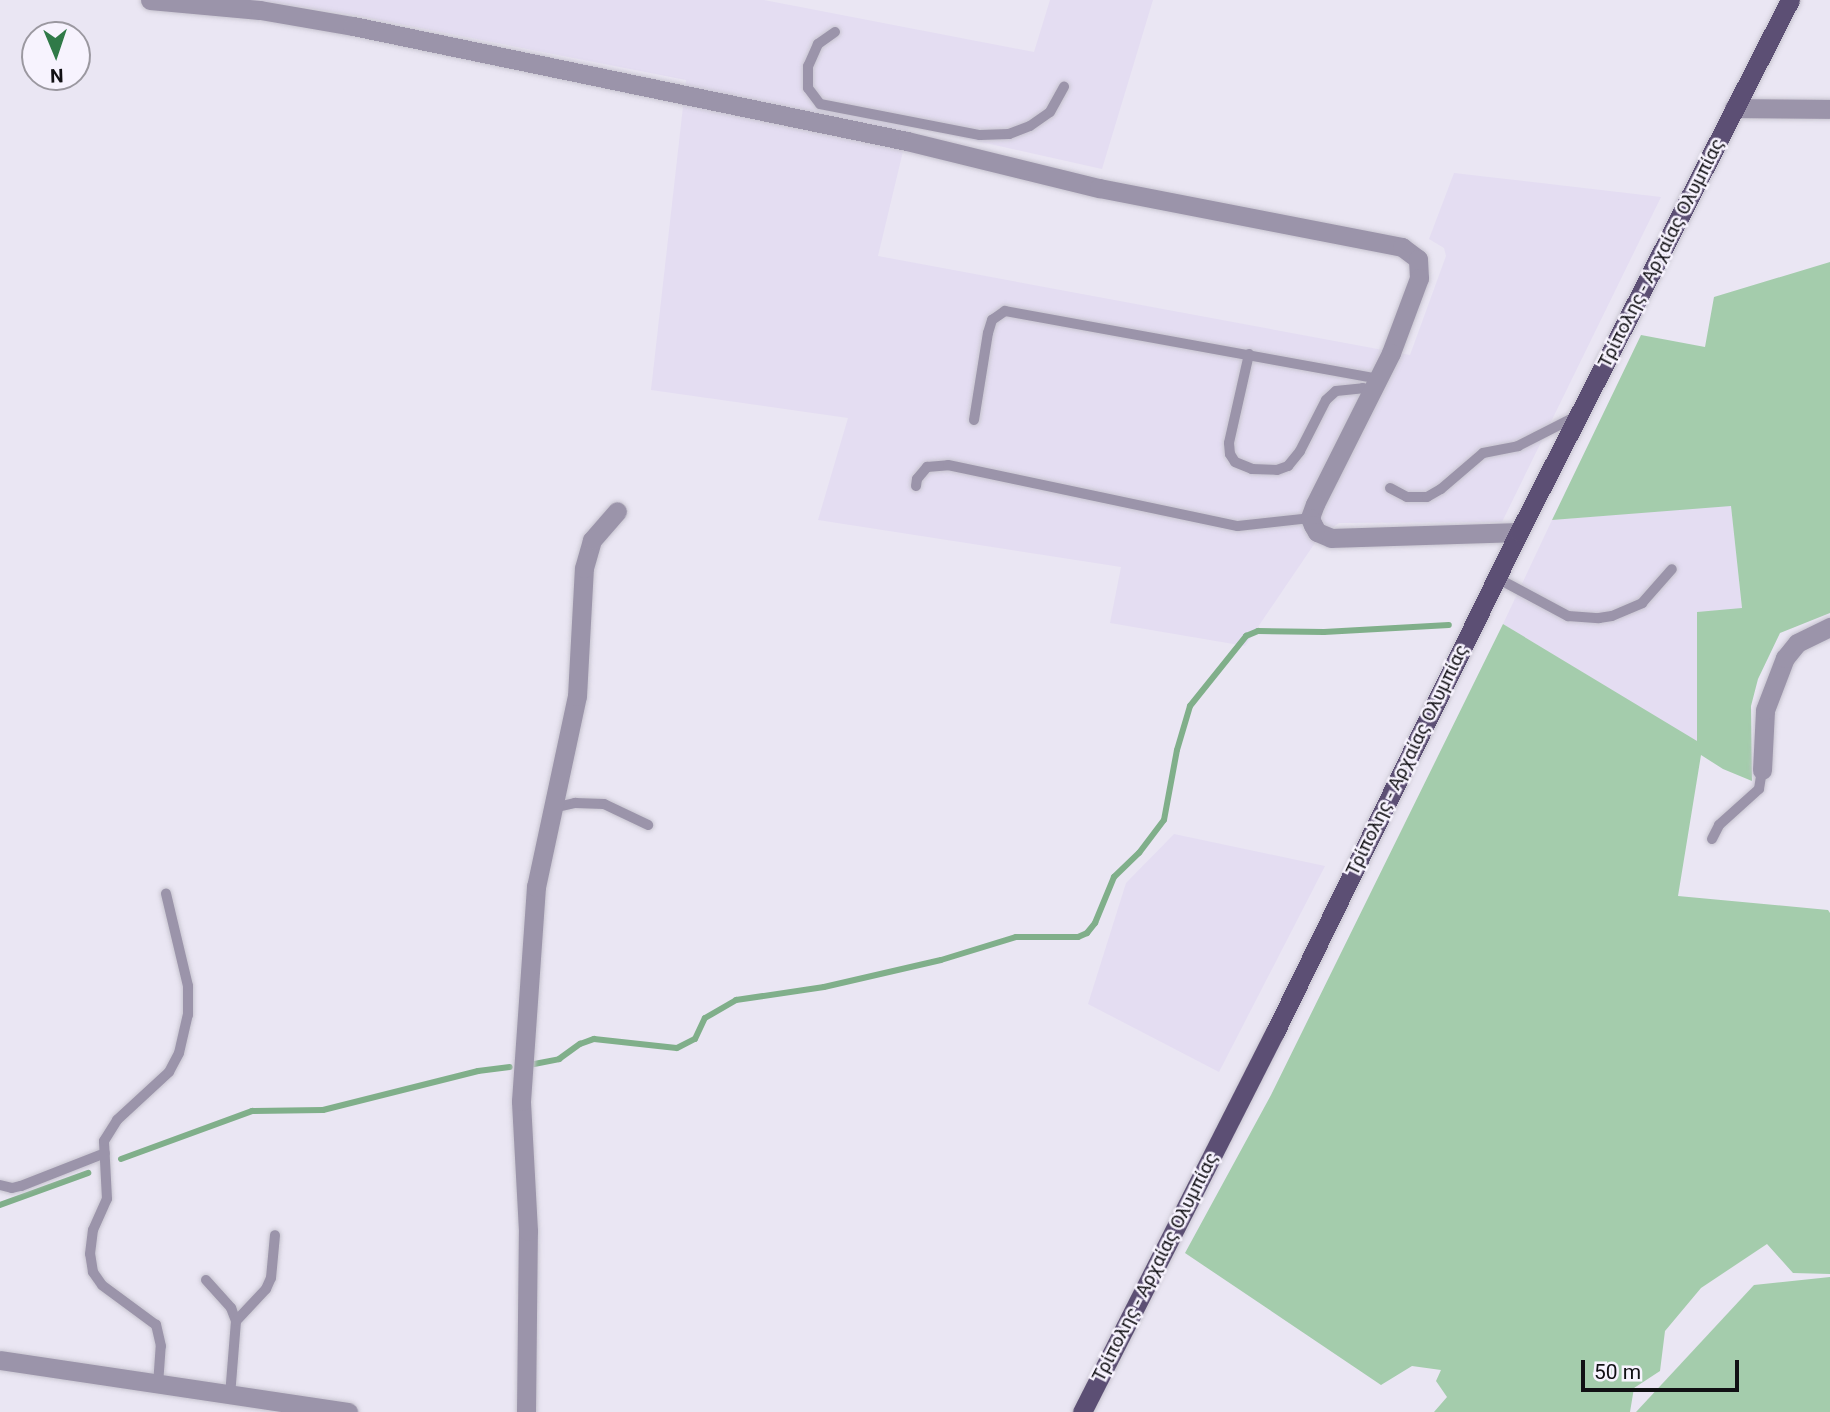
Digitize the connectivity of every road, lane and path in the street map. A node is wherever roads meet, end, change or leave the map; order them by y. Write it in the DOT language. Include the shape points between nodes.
graph roads {
  1 [pos="150,0"];
  2 [pos="1790,0"];
  3 [pos="835,32"];
  4 [pos="1064,87"];
  5 [pos="1734,108"];
  6 [pos="1830,109"];
  7 [pos="855,121"];
  8 [pos="1248,354"];
  9 [pos="1375,385"];
  10 [pos="1580,415"];
  11 [pos="974,420"];
  12 [pos="916,486"];
  13 [pos="1390,488"];
  14 [pos="617,511"];
  15 [pos="1310,518"];
  16 [pos="1519,531"];
  17 [pos="1672,569"];
  18 [pos="1497,578"];
  19 [pos="1830,628"];
  20 [pos="1762,770"];
  21 [pos="553,808"];
  22 [pos="648,825"];
  23 [pos="1712,839"];
  24 [pos="166,894"];
  25 [pos="105,1153"];
  26 [pos="0,1185"];
  27 [pos="275,1235"];
  28 [pos="206,1280"];
  29 [pos="236,1321"];
  30 [pos="0,1360"];
  31 [pos="158,1385"];
  32 [pos="230,1396"];
  33 [pos="348,1412"];
  34 [pos="526,1412"];
  35 [pos="1082,1412"];
  1 -- 7 [label="street" via="260,10"];
  2 -- 5 [label="main road, Τρίπολης - Αρχαίας Ολυμπίας"];
  3 -- 7 [label="lane" via="814,50 808,88 820,104"];
  4 -- 7 [label="lane" via="1050,112 1009,134 979,135"];
  5 -- 6 [label="street"];
  5 -- 10 [label="main road, Τρίπολης - Αρχαίας Ολυμπίας"];
  7 -- 9 [label="street" via="1099,188 1402,247 1418,259 1419,278"];
  8 -- 9 [label="lane"];
  8 -- 9 [label="lane" via="1229,443 1235,462 1252,469 1288,466 1326,400 1336,391"];
  8 -- 11 [label="lane" via="1005,311 992,320 988,333"];
  9 -- 15 [label="street"];
  10 -- 13 [label="lane" via="1518,446 1483,453 1427,497 1407,497"];
  10 -- 16 [label="main road, Τρίπολης - Αρχαίας Ολυμπίας"];
  12 -- 15 [label="lane" via="927,467 948,465 1238,526"];
  14 -- 21 [label="street" via="592,540 583,568 577,696"];
  15 -- 16 [label="street" via="1317,532 1331,538"];
  16 -- 18 [label="main road, Τρίπολης - Αρχαίας Ολυμπίας"];
  17 -- 18 [label="lane" via="1642,603 1600,618 1567,616"];
  18 -- 35 [label="main road, Τρίπολης - Αρχαίας Ολυμπίας" via="1275,1032"];
  19 -- 20 [label="street" via="1797,643 1785,658 1765,710"];
  20 -- 23 [label="lane" via="1759,789 1719,825"];
  21 -- 22 [label="lane" via="604,804"];
  21 -- 34 [label="street" via="536,887 521,1101 528,1231"];
  24 -- 25 [label="lane" via="188,986 188,1015 169,1072 117,1120 104,1141"];
  25 -- 26 [label="lane" via="21,1186"];
  25 -- 31 [label="lane" via="107,1199 93,1230 93,1272 102,1285 156,1325 161,1346"];
  27 -- 29 [label="lane" via="271,1278"];
  28 -- 29 [label="lane" via="231,1308"];
  29 -- 32 [label="lane"];
  30 -- 31 [label="street"];
  31 -- 32 [label="street"];
  32 -- 33 [label="street"];
}
